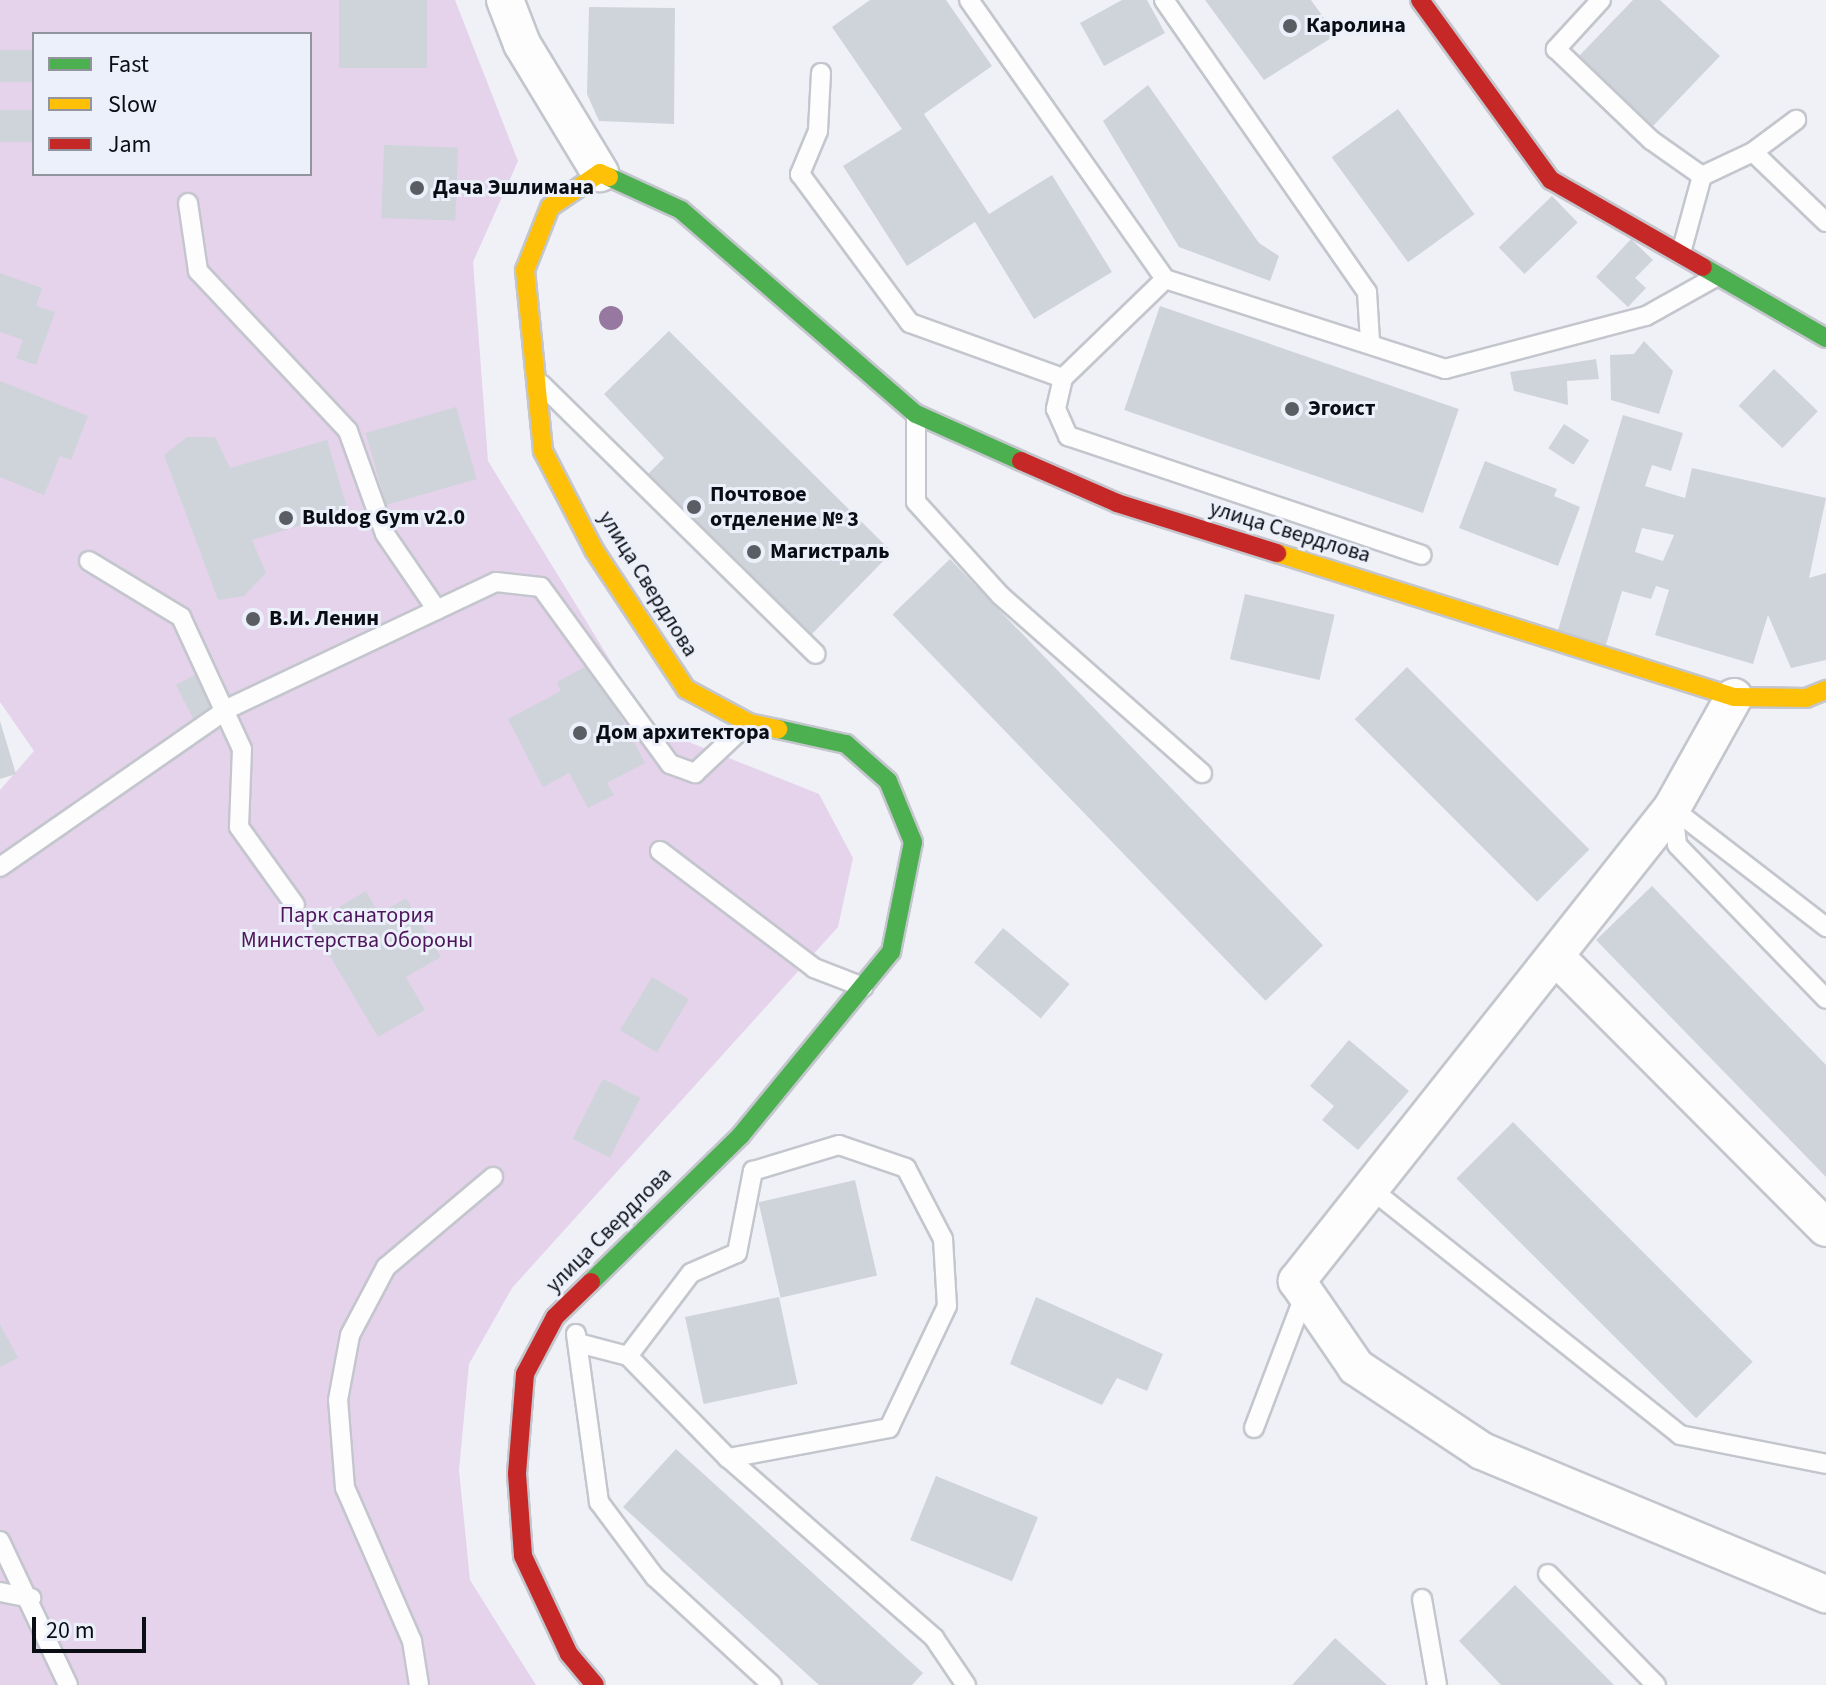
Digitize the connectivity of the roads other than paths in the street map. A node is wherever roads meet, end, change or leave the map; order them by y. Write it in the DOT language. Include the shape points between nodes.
graph roads {
  1 [pos="505,0"];
  2 [pos="969,0"];
  3 [pos="1164,0"];
  4 [pos="1420,0"];
  5 [pos="1601,0"];
  6 [pos="821,73"];
  7 [pos="1796,120"];
  8 [pos="1753,152"];
  9 [pos="600,173"];
  10 [pos="1702,176"];
  11 [pos="188,203"];
  12 [pos="1826,222"];
  13 [pos="1681,253"];
  14 [pos="1715,278"];
  15 [pos="1165,279"];
  16 [pos="1826,338"];
  17 [pos="1370,341"];
  18 [pos="530,374"];
  19 [pos="1063,378"];
  20 [pos="916,414"];
  21 [pos="1421,555"];
  22 [pos="89,561"];
  23 [pos="437,610"];
  24 [pos="816,654"];
  25 [pos="1826,690"];
  26 [pos="1734,697"];
  27 [pos="227,709"];
  28 [pos="749,723"];
  29 [pos="1202,773"];
  30 [pos="1672,808"];
  31 [pos="660,851"];
  32 [pos="0,867"];
  33 [pos="295,905"];
  34 [pos="1826,927"];
  35 [pos="1555,956"];
  36 [pos="863,987"];
  37 [pos="1826,999"];
  38 [pos="493,1177"];
  39 [pos="1371,1189"];
  40 [pos="1826,1228"];
  41 [pos="1305,1294"];
  42 [pos="571,1299"];
  43 [pos="578,1343"];
  44 [pos="628,1356"];
  45 [pos="1254,1428"];
  46 [pos="728,1458"];
  47 [pos="1826,1464"];
  48 [pos="0,1541"];
  49 [pos="1548,1574"];
  50 [pos="0,1592"];
  51 [pos="1826,1594"];
  52 [pos="31,1598"];
  53 [pos="1422,1599"];
  54 [pos="68,1685"];
  55 [pos="419,1685"];
  56 [pos="595,1685"];
  57 [pos="772,1685"];
  58 [pos="966,1685"];
  59 [pos="1437,1685"];
  60 [pos="1656,1685"];
  1 -- 9 [label="street" via="522,44"];
  2 -- 15 [label="lane"];
  3 -- 17 [label="lane" via="1367,292"];
  4 -- 13 [label="main road" via="1551,180"];
  5 -- 10 [label="lane" via="1556,49 1651,140"];
  6 -- 19 [label="lane" via="818,131 800,174 910,323"];
  7 -- 8 [label="lane"];
  8 -- 10 [label="lane"];
  8 -- 12 [label="lane"];
  9 -- 18 [label="main road, улица Свердлова" via="550,207 525,270"];
  9 -- 20 [label="main road, улица Свердлова" via="681,210"];
  10 -- 13 [label="lane"];
  11 -- 23 [label="lane" via="198,271 348,431 385,534"];
  13 -- 14 [label="main road"];
  14 -- 16 [label="main road"];
  14 -- 17 [label="lane" via="1646,316 1445,369"];
  15 -- 17 [label="lane"];
  15 -- 19 [label="lane"];
  18 -- 24 [label="lane"];
  18 -- 28 [label="main road, улица Свердлова" via="543,451 594,550 686,689"];
  19 -- 21 [label="lane" via="1056,409 1068,436"];
  20 -- 26 [label="main road, улица Свердлова" via="1117,503"];
  20 -- 29 [label="lane" via="916,502 1001,596"];
  22 -- 27 [label="lane" via="181,617"];
  23 -- 27 [label="lane"];
  23 -- 28 [label="lane" via="496,582 541,587 670,764 695,773"];
  25 -- 26 [label="main road, улица Свердлова" via="1806,698"];
  26 -- 30 [label="street"];
  27 -- 32 [label="lane"];
  27 -- 33 [label="lane" via="242,749 239,827"];
  28 -- 36 [label="main road, улица Свердлова" via="846,744 888,781 913,842 891,952"];
  30 -- 34 [label="lane"];
  30 -- 35 [label="street"];
  30 -- 37 [label="lane" via="1677,845"];
  31 -- 36 [label="lane" via="814,968"];
  35 -- 39 [label="street"];
  35 -- 40 [label="street"];
  36 -- 42 [label="main road, улица Свердлова" via="741,1135"];
  38 -- 55 [label="lane" via="386,1267 350,1335 338,1400 345,1488 412,1641"];
  39 -- 41 [label="street" via="1297,1281"];
  39 -- 47 [label="lane" via="1680,1435"];
  41 -- 45 [label="lane"];
  41 -- 51 [label="street" via="1356,1367 1482,1451"];
  42 -- 43 [label="lane"];
  42 -- 56 [label="main road, улица Свердлова" via="525,1374 517,1474 523,1556 569,1654"];
  43 -- 44 [label="lane"];
  43 -- 57 [label="lane" via="599,1502 655,1577"];
  44 -- 46 [label="lane"];
  44 -- 46 [label="lane" via="691,1273 737,1253 753,1171 839,1145 906,1168 943,1239 947,1306 889,1428"];
  46 -- 58 [label="lane" via="934,1638"];
  48 -- 52 [label="lane"];
  49 -- 60 [label="lane"];
  50 -- 52 [label="lane"];
  52 -- 54 [label="lane"];
  53 -- 59 [label="lane"];
}
